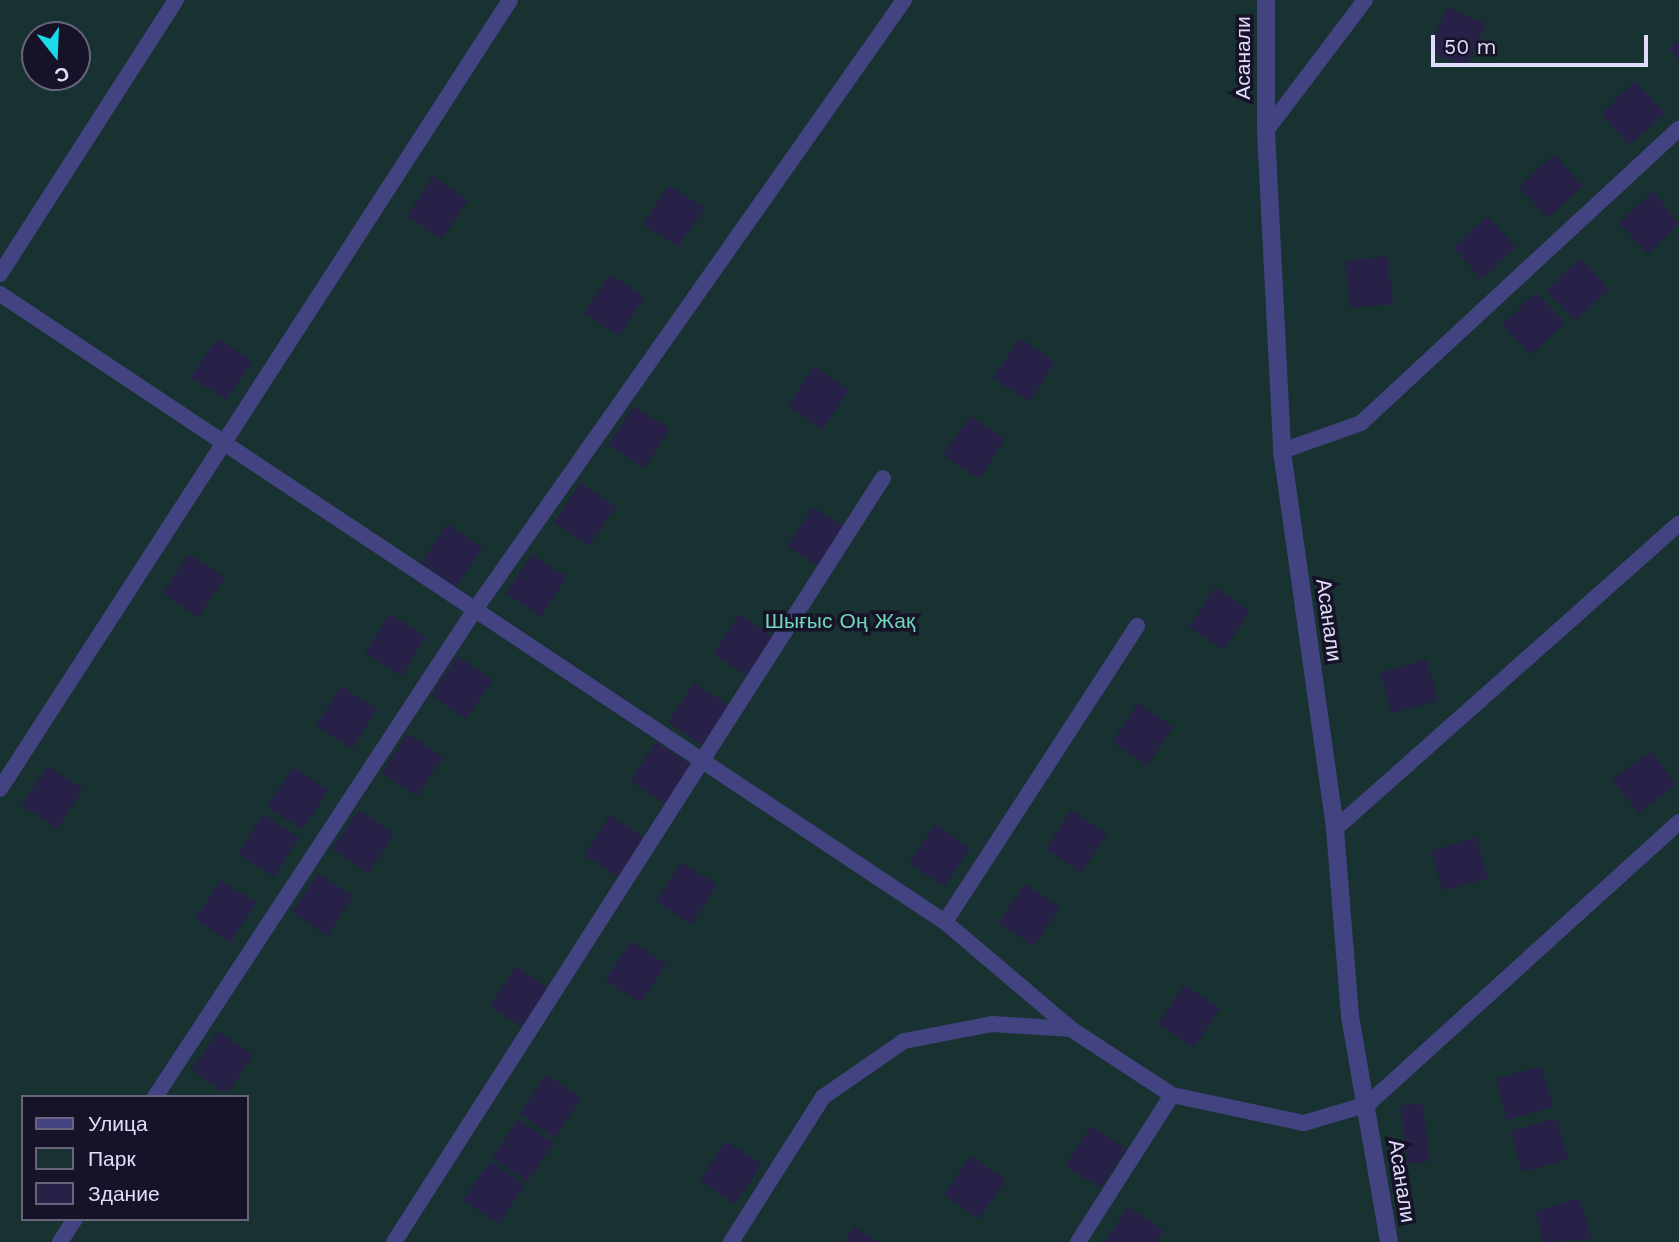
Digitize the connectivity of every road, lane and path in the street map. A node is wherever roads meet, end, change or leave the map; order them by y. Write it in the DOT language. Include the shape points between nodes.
graph roads {
  1 [pos="176,0"];
  2 [pos="510,0"];
  3 [pos="904,0"];
  4 [pos="1266,0"];
  5 [pos="1365,0"];
  6 [pos="1679,129"];
  7 [pos="1266,131"];
  8 [pos="0,274"];
  9 [pos="0,294"];
  10 [pos="224,444"];
  11 [pos="1282,451"];
  12 [pos="883,478"];
  13 [pos="1679,524"];
  14 [pos="474,611"];
  15 [pos="1137,626"];
  16 [pos="697,760"];
  17 [pos="0,789"];
  18 [pos="1679,822"];
  19 [pos="1335,829"];
  20 [pos="945,922"];
  21 [pos="1070,1029"];
  22 [pos="156,1095"];
  23 [pos="1172,1095"];
  24 [pos="1367,1104"];
  25 [pos="74,1221"];
  26 [pos="60,1242"];
  27 [pos="394,1242"];
  28 [pos="732,1242"];
  29 [pos="1078,1242"];
  30 [pos="1389,1242"];
  1 -- 8 [label="lane"];
  2 -- 10 [label="lane"];
  3 -- 14 [label="lane"];
  4 -- 7 [label="street, Асанали"];
  5 -- 7 [label="lane"];
  6 -- 11 [label="lane" via="1361,422"];
  7 -- 11 [label="street, Асанали"];
  9 -- 10 [label="lane"];
  10 -- 14 [label="lane"];
  10 -- 17 [label="lane"];
  11 -- 19 [label="street, Асанали"];
  12 -- 16 [label="lane"];
  13 -- 19 [label="lane"];
  14 -- 16 [label="lane"];
  14 -- 22 [label="lane"];
  15 -- 20 [label="lane"];
  16 -- 20 [label="lane"];
  16 -- 27 [label="lane"];
  18 -- 24 [label="lane"];
  19 -- 24 [label="street, Асанали" via="1350,1016"];
  20 -- 21 [label="lane"];
  21 -- 23 [label="lane"];
  21 -- 28 [label="lane" via="992,1024 904,1041 823,1097"];
  23 -- 24 [label="lane" via="1304,1123"];
  23 -- 29 [label="lane"];
  24 -- 30 [label="street, Асанали"];
  25 -- 26 [label="lane"];
}
